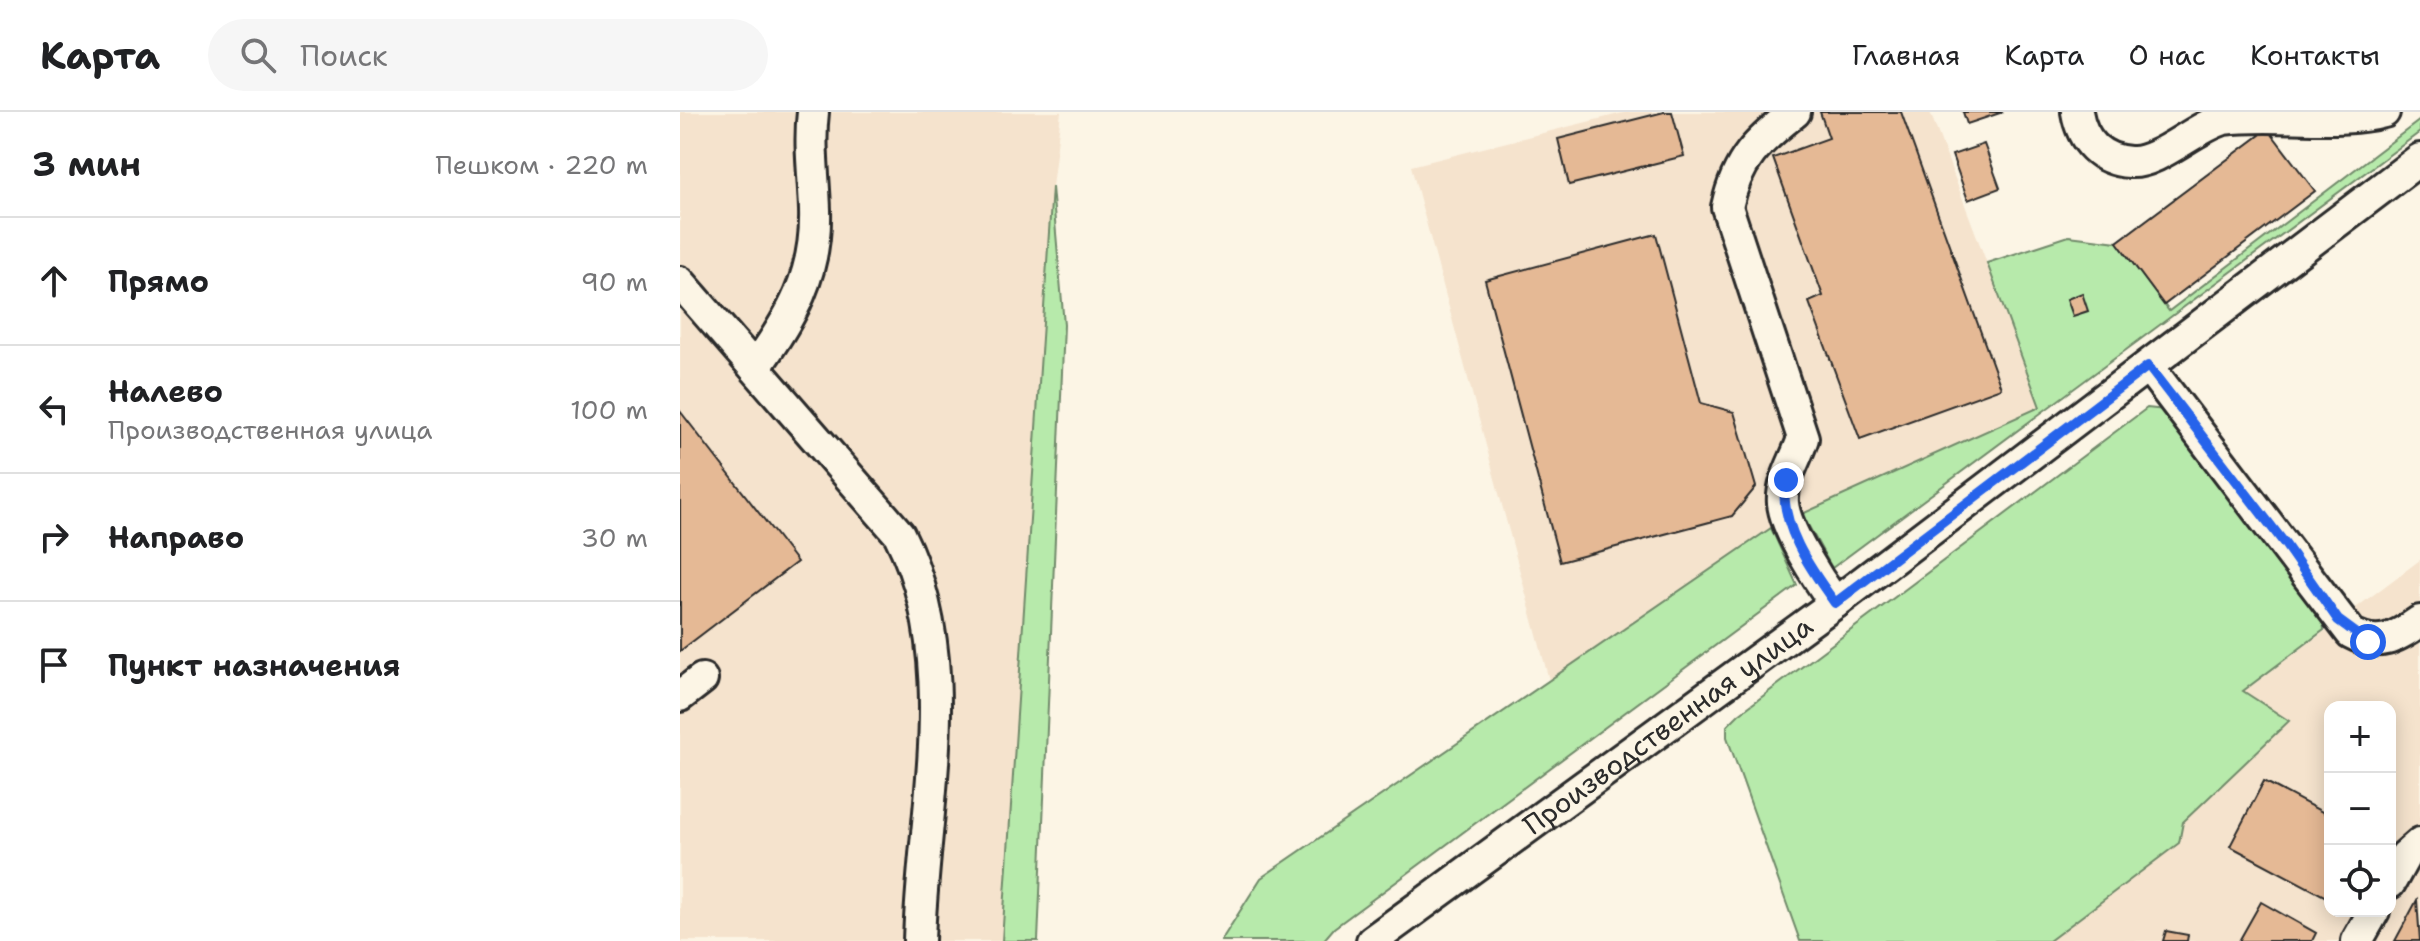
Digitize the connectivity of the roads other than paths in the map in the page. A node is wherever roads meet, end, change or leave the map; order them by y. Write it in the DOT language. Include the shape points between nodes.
graph roads {
  1 [pos="813,112"];
  2 [pos="1795,112"];
  3 [pos="2077,112"];
  4 [pos="2384,112"];
  5 [pos="2420,159"];
  6 [pos="680,282"];
  7 [pos="2148,366"];
  8 [pos="755,368"];
  9 [pos="1835,603"];
  10 [pos="2420,621"];
  11 [pos="2420,843"];
  12 [pos="2396,872"];
  13 [pos="2371,917"];
  14 [pos="919,941"];
  15 [pos="1372,941"];
  16 [pos="2357,941"];
  1 -- 8 [label="street" via="812,260 790,319"];
  2 -- 9 [label="street" via="1743,160 1727,207 1803,438 1786,480 1783,504"];
  3 -- 4 [label="street" via="2094,149 2134,163 2196,129 2238,116"];
  5 -- 7 [label="street, Производственная улица"];
  6 -- 8 [label="street"];
  7 -- 9 [label="street, Производственная улица"];
  7 -- 10 [label="street" via="2351,633 2368,642 2391,640"];
  8 -- 14 [label="street" via="899,534 919,585 929,630 936,727"];
  9 -- 15 [label="street, Производственная улица"];
  11 -- 12 [label="street"];
  13 -- 16 [label="street"];
}
